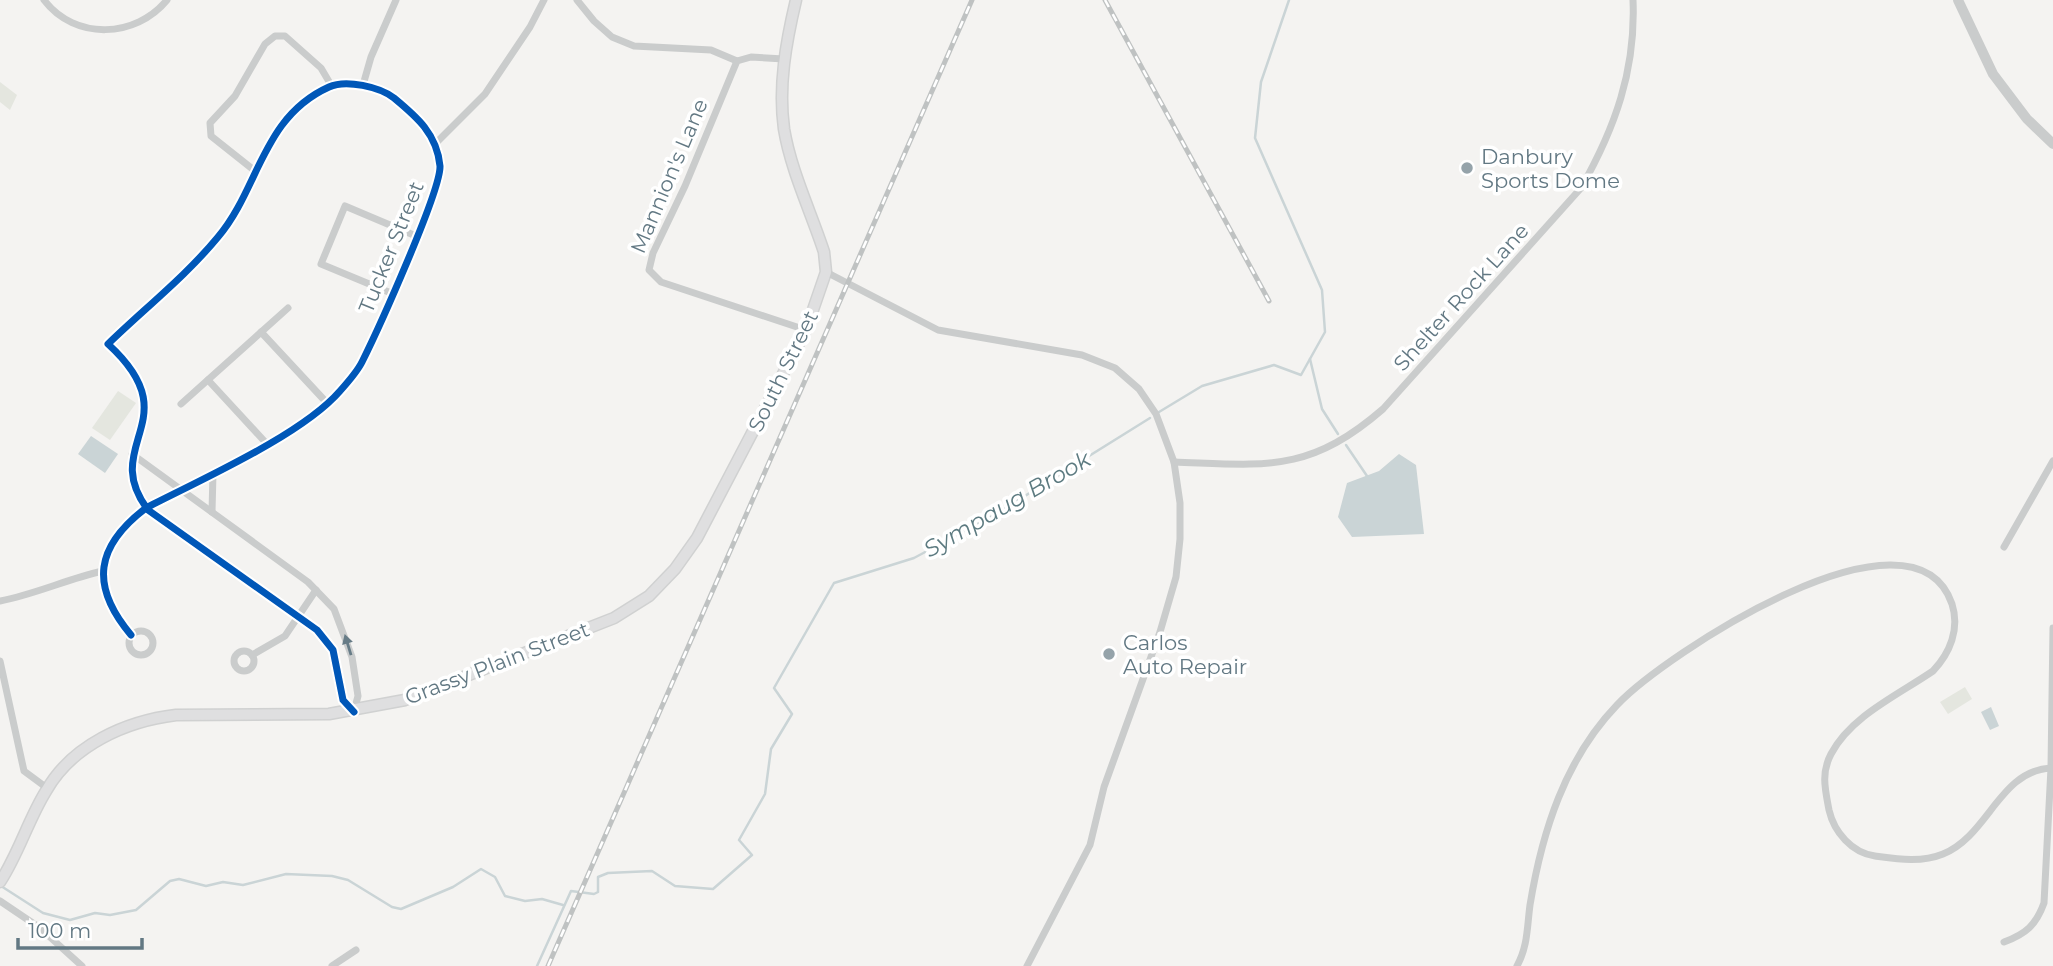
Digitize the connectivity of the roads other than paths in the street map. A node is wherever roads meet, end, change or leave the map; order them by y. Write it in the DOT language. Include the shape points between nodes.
graph roads {
  1 [pos="44,0"];
  2 [pos="167,0"];
  3 [pos="396,0"];
  4 [pos="544,0"];
  5 [pos="577,0"];
  6 [pos="796,0"];
  7 [pos="1633,0"];
  8 [pos="1960,3"];
  9 [pos="784,59"];
  10 [pos="737,61"];
  11 [pos="331,85"];
  12 [pos="363,85"];
  13 [pos="435,144"];
  14 [pos="2053,144"];
  15 [pos="255,171"];
  16 [pos="416,236"];
  17 [pos="826,272"];
  18 [pos="391,293"];
  19 [pos="288,308"];
  20 [pos="806,330"];
  21 [pos="261,332"];
  22 [pos="208,380"];
  23 [pos="327,403"];
  24 [pos="181,404"];
  25 [pos="267,444"];
  26 [pos="132,454"];
  27 [pos="2053,460"];
  28 [pos="1174,462"];
  29 [pos="213,473"];
  30 [pos="181,490"];
  31 [pos="146,508"];
  32 [pos="212,512"];
  33 [pos="2004,547"];
  34 [pos="103,571"];
  35 [pos="316,590"];
  36 [pos="0,601"];
  37 [pos="299,617"];
  38 [pos="614,618"];
  39 [pos="2053,628"];
  40 [pos="131,635"];
  41 [pos="253,655"];
  42 [pos="0,661"];
  43 [pos="354,712"];
  44 [pos="2051,768"];
  45 [pos="47,788"];
  46 [pos="1,881"];
  47 [pos="0,901"];
  48 [pos="2004,942"];
  49 [pos="356,950"];
  50 [pos="82,966"];
  51 [pos="332,966"];
  52 [pos="1027,966"];
  53 [pos="1517,966"];
  1 -- 2 [label="street" via="69,22 95,32 125,28 156,13"];
  3 -- 12 [label="street"];
  4 -- 13 [label="street" via="485,94"];
  5 -- 10 [label="street" via="612,37 634,46 711,50"];
  6 -- 9 [label="main road, South Street"];
  7 -- 28 [label="street, Shelter Rock Lane" via="1631,58 1623,96 1605,146 1581,188 1382,409 1334,444 1300,459 1246,466"];
  8 -- 14 [label="street" via="1993,74"];
  9 -- 10 [label="street"];
  9 -- 17 [label="main road, South Street" via="784,129 824,252"];
  10 -- 20 [label="street, Mannion's Lane" via="649,270 662,282"];
  11 -- 12 [label="street"];
  11 -- 15 [label="street" via="300,107 267,145"];
  11 -- 15 [label="street" via="321,68 285,36 275,36 265,44 234,96 210,123 211,136"];
  12 -- 13 [label="street" via="387,93 415,115"];
  13 -- 16 [label="street, Tucker Street" via="440,168"];
  15 -- 26 [label="street" via="219,236 108,344 142,383 145,424"];
  16 -- 18 [label="street, Tucker Street"];
  16 -- 18 [label="street" via="345,206 321,264"];
  17 -- 20 [label="main road, South Street"];
  17 -- 28 [label="street" via="938,330 1082,355 1115,368 1139,389 1156,414"];
  18 -- 23 [label="street, Tucker Street" via="361,364"];
  19 -- 21 [label="street"];
  20 -- 38 [label="main road, South Street" via="697,538 649,596"];
  21 -- 22 [label="street"];
  21 -- 23 [label="street"];
  22 -- 24 [label="street"];
  22 -- 25 [label="street"];
  23 -- 25 [label="street, Tucker Street"];
  25 -- 29 [label="street, Tucker Street"];
  26 -- 30 [label="street"];
  26 -- 31 [label="street" via="132,482"];
  27 -- 33 [label="street"];
  28 -- 52 [label="street" via="1180,503 1176,577 1160,632 1104,787 1090,845"];
  29 -- 30 [label="street, Tucker Street"];
  29 -- 32 [label="street"];
  30 -- 31 [label="street, Tucker Street"];
  30 -- 32 [label="street"];
  31 -- 34 [label="street, Tucker Street" via="111,542"];
  31 -- 37 [label="street"];
  32 -- 35 [label="street"];
  34 -- 36 [label="street"];
  34 -- 40 [label="street" via="114,615"];
  35 -- 37 [label="street"];
  43 -- 35 [label="street, one-way" via="358,696 347,639 334,608"];
  37 -- 41 [label="street" via="285,636"];
  37 -- 43 [label="street" via="333,650 343,700"];
  38 -- 43 [label="main road, Grassy Plain Street" via="432,691"];
  39 -- 44 [label="street"];
  42 -- 45 [label="street" via="23,771"];
  43 -- 45 [label="main road, Grassy Plain Street" via="152,718 103,736 83,749"];
  44 -- 48 [label="street" via="2044,903 2029,930"];
  44 -- 53 [label="street" via="2033,769 2013,781 1965,841 1942,854 1906,860 1863,854 1844,840 1830,817 1825,765 1840,736 1945,658 1952,642 1953,607 1948,594 1915,565 1852,569 1798,588 1679,653 1617,704 1574,759 1555,803 1531,904 1526,949"];
  45 -- 46 [label="main road, Grassy Plain Street"];
  47 -- 50 [label="street" via="40,928"];
  49 -- 51 [label="street"];
}
